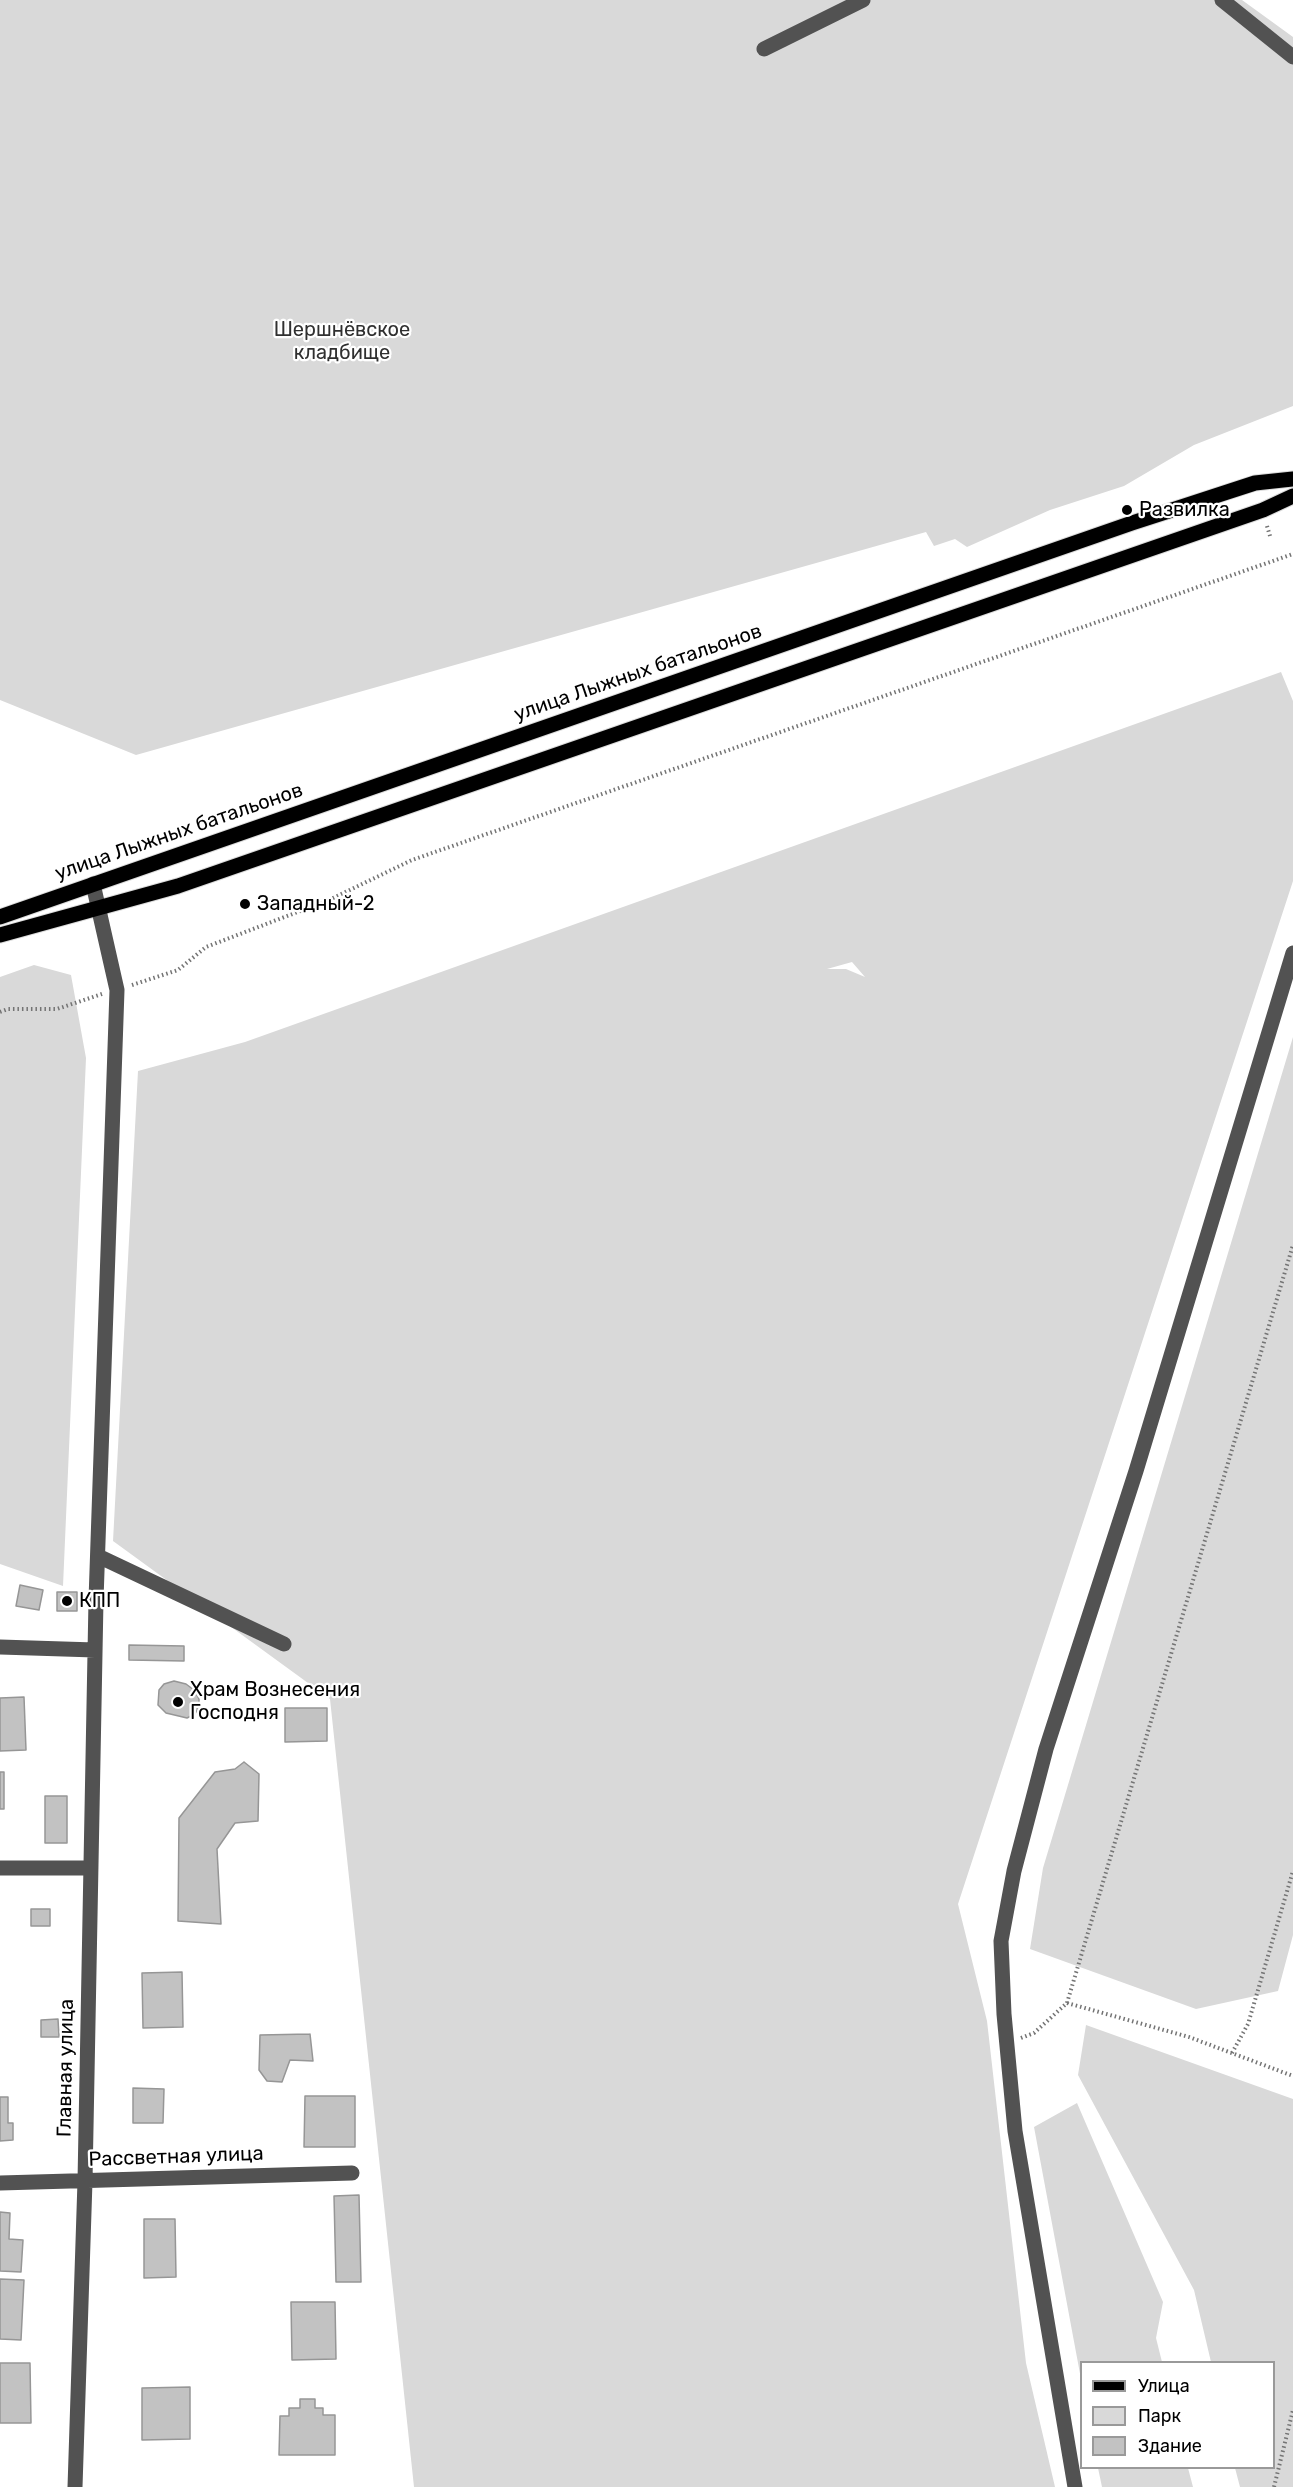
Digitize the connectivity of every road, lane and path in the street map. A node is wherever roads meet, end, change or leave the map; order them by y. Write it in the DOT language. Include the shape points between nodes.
graph roads {
  1 [pos="863,0"];
  2 [pos="1222,0"];
  3 [pos="764,49"];
  4 [pos="1293,57"];
  5 [pos="1293,479"];
  6 [pos="1293,496"];
  7 [pos="1293,554"];
  8 [pos="93,884"];
  9 [pos="99,908"];
  10 [pos="0,917"];
  11 [pos="0,936"];
  12 [pos="206,947"];
  13 [pos="1293,953"];
  14 [pos="8,1009"];
  15 [pos="0,1012"];
  16 [pos="1293,1245"];
  17 [pos="98,1557"];
  18 [pos="284,1644"];
  19 [pos="0,1647"];
  20 [pos="95,1650"];
  21 [pos="0,1868"];
  22 [pos="90,1868"];
  23 [pos="1293,1871"];
  24 [pos="1067,2003"];
  25 [pos="1007,2044"];
  26 [pos="1232,2053"];
  27 [pos="1293,2076"];
  28 [pos="352,2173"];
  29 [pos="85,2181"];
  30 [pos="0,2183"];
  31 [pos="1293,2410"];
  32 [pos="75,2487"];
  33 [pos="1075,2487"];
  34 [pos="1274,2487"];
  1 -- 3 [label="street"];
  2 -- 4 [label="street"];
  5 -- 8 [label="main road, улица Лыжных батальонов" via="1255,483 1132,523"];
  6 -- 9 [label="main road" via="1240,518 178,886"];
  7 -- 12 [label="path" via="412,860 329,900"];
  8 -- 9 [label="street, Главная улица"];
  8 -- 10 [label="main road, улица Лыжных батальонов"];
  9 -- 11 [label="main road"];
  9 -- 17 [label="street, Главная улица" via="117,990"];
  13 -- 25 [label="street" via="1136,1471 1046,1749 1001,1941"];
  14 -- 15 [label="path"];
  16 -- 24 [label="path"];
  17 -- 18 [label="street"];
  17 -- 20 [label="street, Главная улица"];
  19 -- 20 [label="street"];
  20 -- 22 [label="street, Главная улица"];
  21 -- 22 [label="street"];
  22 -- 29 [label="street, Главная улица"];
  23 -- 26 [label="path" via="1248,2024"];
  24 -- 25 [label="path" via="1034,2033"];
  24 -- 26 [label="path"];
  25 -- 33 [label="street" via="1015,2131"];
  26 -- 27 [label="path"];
  28 -- 29 [label="street, Рассветная улица"];
  29 -- 30 [label="street, Рассветная улица"];
  29 -- 32 [label="street, Главная улица"];
  31 -- 34 [label="path"];
}
